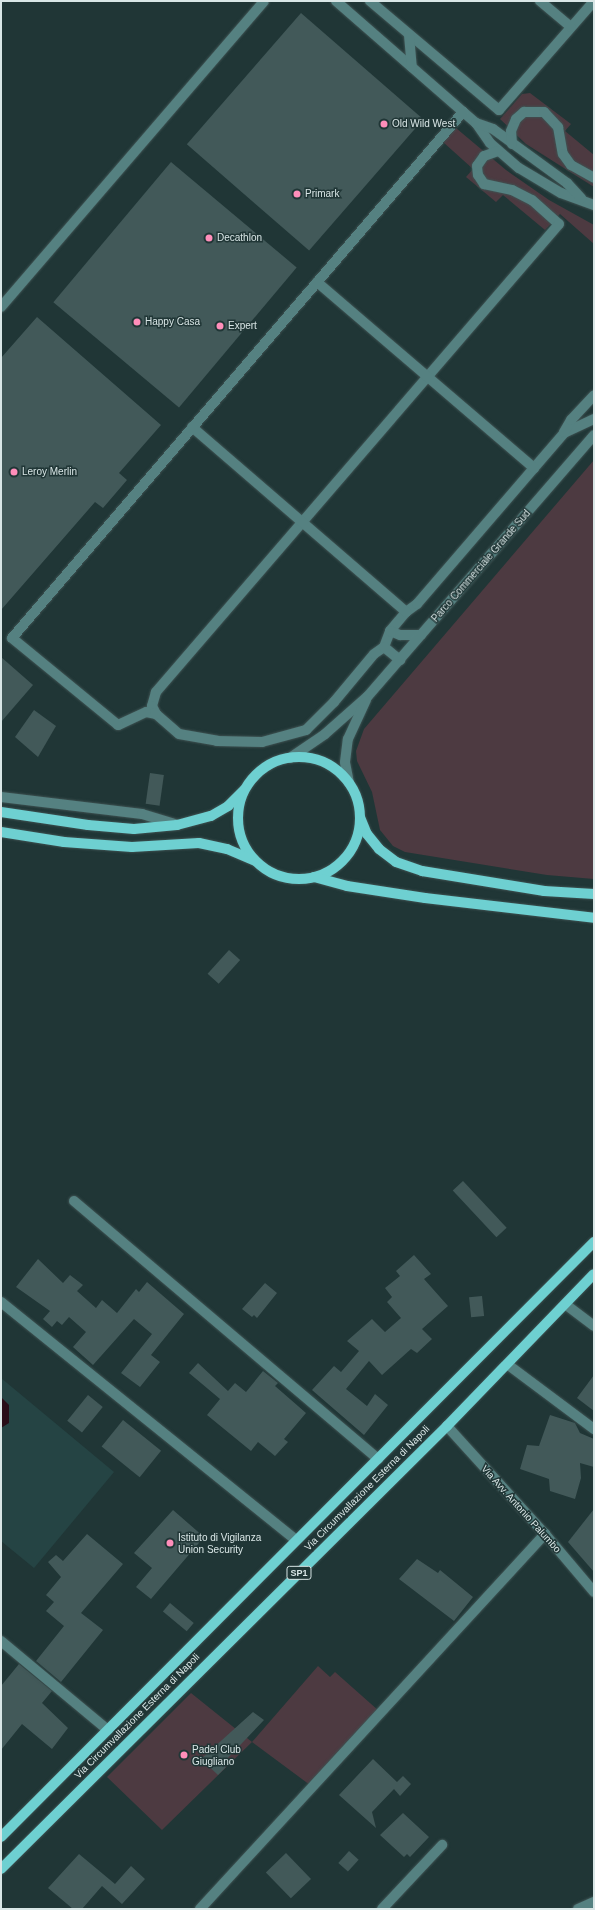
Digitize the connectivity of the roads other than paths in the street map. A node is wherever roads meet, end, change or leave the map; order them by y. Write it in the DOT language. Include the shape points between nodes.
graph roads {
  1 [pos="264,1"];
  2 [pos="336,1"];
  3 [pos="370,1"];
  4 [pos="540,1"];
  5 [pos="594,1"];
  6 [pos="570,27"];
  7 [pos="409,35"];
  8 [pos="412,67"];
  9 [pos="463,112"];
  10 [pos="476,123"];
  11 [pos="512,144"];
  12 [pos="498,151"];
  13 [pos="594,178"];
  14 [pos="582,199"];
  15 [pos="594,205"];
  16 [pos="317,282"];
  17 [pos="1,307"];
  18 [pos="427,376"];
  19 [pos="594,395"];
  20 [pos="594,419"];
  21 [pos="192,427"];
  22 [pos="564,433"];
  23 [pos="594,435"];
  24 [pos="534,468"];
  25 [pos="302,522"];
  26 [pos="406,612"];
  27 [pos="390,631"];
  28 [pos="421,635"];
  29 [pos="384,647"];
  30 [pos="400,660"];
  31 [pos="368,696"];
  32 [pos="156,714"];
  33 [pos="290,758"];
  34 [pos="349,783"];
  35 [pos="247,787"];
  36 [pos="1,797"];
  37 [pos="1,812"];
  38 [pos="360,816"];
  39 [pos="177,825"];
  40 [pos="1,832"];
  41 [pos="255,861"];
  42 [pos="314,877"];
  43 [pos="594,894"];
  44 [pos="579,918"];
  45 [pos="594,918"];
  46 [pos="594,922"];
  47 [pos="74,1201"];
  48 [pos="594,1242"];
  49 [pos="594,1274"];
  50 [pos="1,1302"];
  51 [pos="565,1304"];
  52 [pos="594,1326"];
  53 [pos="507,1364"];
  54 [pos="447,1426"];
  55 [pos="594,1429"];
  56 [pos="378,1459"];
  57 [pos="545,1534"];
  58 [pos="296,1540"];
  59 [pos="594,1592"];
  60 [pos="1,1641"];
  61 [pos="108,1730"];
  62 [pos="1,1837"];
  63 [pos="442,1845"];
  64 [pos="1,1869"];
  65 [pos="594,1902"];
  66 [pos="200,1909"];
  67 [pos="382,1909"];
  68 [pos="578,1909"];
  1 -- 17 [label="street"];
  2 -- 8 [label="street"];
  3 -- 7 [label="street"];
  4 -- 6 [label="street"];
  5 -- 6 [label="street"];
  6 -- 7 [label="street" via="499,110"];
  7 -- 8 [label="street"];
  8 -- 9 [label="street"];
  9 -- 10 [label="street"];
  9 -- 16 [label="street"];
  10 -- 11 [label="street" via="493,129"];
  10 -- 12 [label="street"];
  11 -- 13 [label="street" via="512,131 516,119 524,112 544,112 558,127 563,154 571,165"];
  11 -- 14 [label="street" via="567,183"];
  12 -- 14 [label="street" via="519,168 562,193"];
  12 -- 18 [label="street" via="484,156 477,166 478,175 484,184 512,190 559,224"];
  14 -- 15 [label="street"];
  16 -- 18 [label="street"];
  16 -- 21 [label="street"];
  18 -- 24 [label="street"];
  18 -- 25 [label="street"];
  19 -- 22 [label="street" via="571,420"];
  20 -- 22 [label="street"];
  21 -- 25 [label="street"];
  21 -- 32 [label="street" via="12,638 118,725 146,712"];
  22 -- 24 [label="street"];
  23 -- 28 [label="street, Parco Commerciale Grande Sud"];
  24 -- 26 [label="street" via="417,604"];
  25 -- 26 [label="street"];
  25 -- 32 [label="street" via="156,692 152,706"];
  26 -- 27 [label="street"];
  27 -- 28 [label="street" via="400,635"];
  27 -- 29 [label="street"];
  28 -- 30 [label="street, Parco Commerciale Grande Sud"];
  29 -- 30 [label="street"];
  29 -- 32 [label="street" via="374,654 314,725 298,734 262,742 217,741 180,734"];
  30 -- 31 [label="street, Parco Commerciale Grande Sud"];
  31 -- 33 [label="street, Parco Commerciale Grande Sud" via="320,738"];
  31 -- 34 [label="street, Parco Commerciale Grande Sud" via="348,739 345,762"];
  33 -- 34 [label="main road" via="307,758 323,762"];
  33 -- 35 [label="main road" via="263,770"];
  34 -- 38 [label="main road" via="357,799"];
  35 -- 39 [label="main road" via="228,806 211,816"];
  35 -- 41 [label="main road" via="240,805 238,825 244,845"];
  36 -- 39 [label="street" via="142,814"];
  37 -- 39 [label="main road" via="88,826 134,829"];
  38 -- 42 [label="main road" via="357,837 348,855 333,869"];
  38 -- 43 [label="main road" via="367,834 379,849 396,862 422,871 544,891"];
  40 -- 41 [label="main road" via="64,842 132,847 199,842 226,849"];
  41 -- 42 [label="main road" via="282,877"];
  42 -- 44 [label="main road" via="347,886"];
  44 -- 45 [label="main road"];
  44 -- 46 [label="main road"];
  47 -- 56 [label="street"];
  48 -- 56 [label="main road, Via Circumvallazione Esterna di Napoli / SP1"];
  49 -- 51 [label="main road, Via Circumvallazione Esterna di Napoli / SP1"];
  50 -- 58 [label="street"];
  51 -- 52 [label="street"];
  51 -- 53 [label="main road, Via Circumvallazione Esterna di Napoli / SP1"];
  53 -- 54 [label="main road, Via Circumvallazione Esterna di Napoli / SP1"];
  53 -- 55 [label="street"];
  54 -- 57 [label="street, Via Avv. Antonio Palumbo"];
  54 -- 64 [label="main road, Via Circumvallazione Esterna di Napoli / SP1"];
  56 -- 58 [label="main road, Via Circumvallazione Esterna di Napoli / SP1"];
  57 -- 59 [label="street, Via Avv. Antonio Palumbo"];
  57 -- 66 [label="street"];
  58 -- 61 [label="main road, Via Circumvallazione Esterna di Napoli / SP1"];
  60 -- 61 [label="street"];
  61 -- 62 [label="main road, Via Circumvallazione Esterna di Napoli / SP1"];
  63 -- 67 [label="street"];
  65 -- 68 [label="street"];
}
